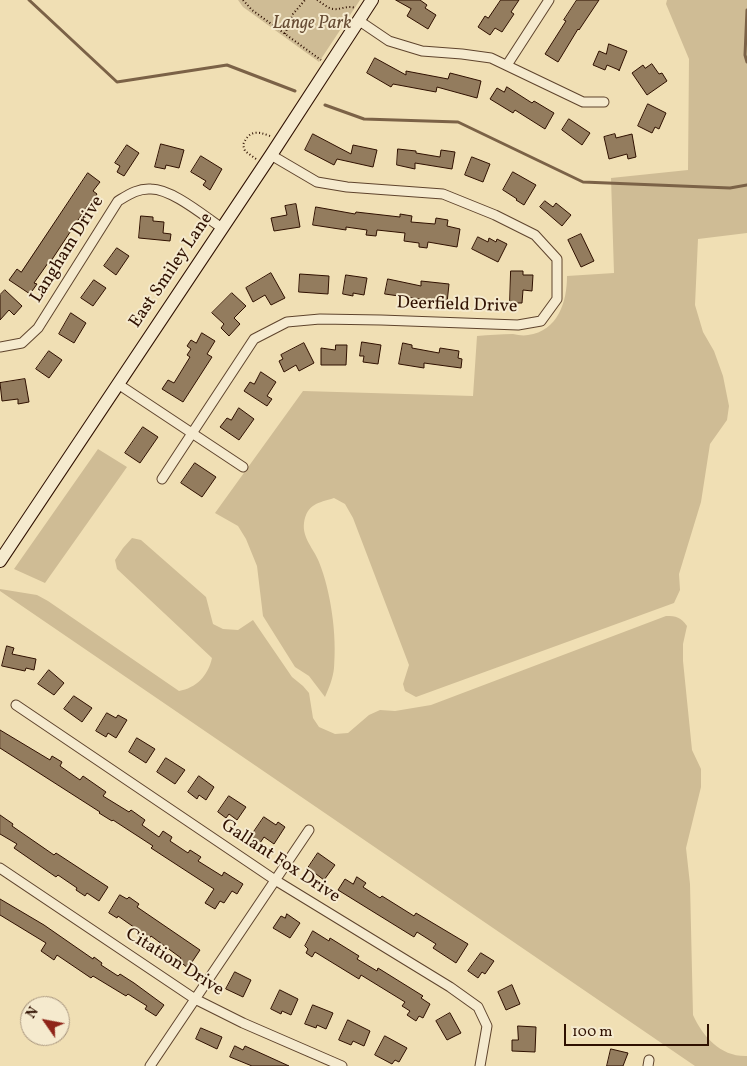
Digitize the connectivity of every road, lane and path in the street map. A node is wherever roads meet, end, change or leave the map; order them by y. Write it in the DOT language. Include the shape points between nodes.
graph roads {
  1 [pos="243,0"];
  2 [pos="305,0"];
  3 [pos="317,0"];
  4 [pos="372,0"];
  5 [pos="549,0"];
  6 [pos="361,16"];
  7 [pos="285,34"];
  8 [pos="507,64"];
  9 [pos="329,66"];
  10 [pos="604,102"];
  11 [pos="270,136"];
  12 [pos="271,155"];
  13 [pos="256,158"];
  14 [pos="222,228"];
  15 [pos="0,347"];
  16 [pos="118,384"];
  17 [pos="192,433"];
  18 [pos="243,467"];
  19 [pos="162,479"];
  20 [pos="0,561"];
  21 [pos="16,706"];
  22 [pos="309,830"];
  23 [pos="0,868"];
  24 [pos="275,880"];
  25 [pos="195,999"];
  26 [pos="150,1066"];
  27 [pos="342,1066"];
  28 [pos="480,1066"];
  1 -- 7 [label="path"];
  2 -- 7 [label="path" via="293,14"];
  3 -- 6 [label="path" via="335,10 351,6"];
  4 -- 6 [label="street, East Smiley Lane"];
  5 -- 8 [label="street"];
  6 -- 8 [label="street" via="389,41 422,51 491,58"];
  6 -- 9 [label="street, East Smiley Lane"];
  7 -- 9 [label="path"];
  8 -- 10 [label="street" via="583,102"];
  9 -- 12 [label="street, East Smiley Lane"];
  11 -- 13 [label="path" via="254,132 245,139 246,151"];
  12 -- 14 [label="street, East Smiley Lane"];
  12 -- 17 [label="street, Deerfield Drive" via="316,182 443,194 535,235 557,259 557,299 541,321 518,325 320,319 287,322 254,339"];
  14 -- 15 [label="street, Langham Drive" via="176,197 151,189 135,191 118,201 38,328 22,343"];
  14 -- 16 [label="street, East Smiley Lane"];
  16 -- 17 [label="street"];
  16 -- 20 [label="street, East Smiley Lane"];
  17 -- 18 [label="street"];
  17 -- 19 [label="street, Deerfield Drive"];
  21 -- 24 [label="street, Gallant Fox Drive"];
  22 -- 24 [label="street"];
  23 -- 25 [label="street, Citation Drive"];
  24 -- 25 [label="street"];
  24 -- 28 [label="street, Gallant Fox Drive" via="450,986 478,1007 487,1026"];
  25 -- 26 [label="street"];
  25 -- 27 [label="street, Citation Drive"];
}
